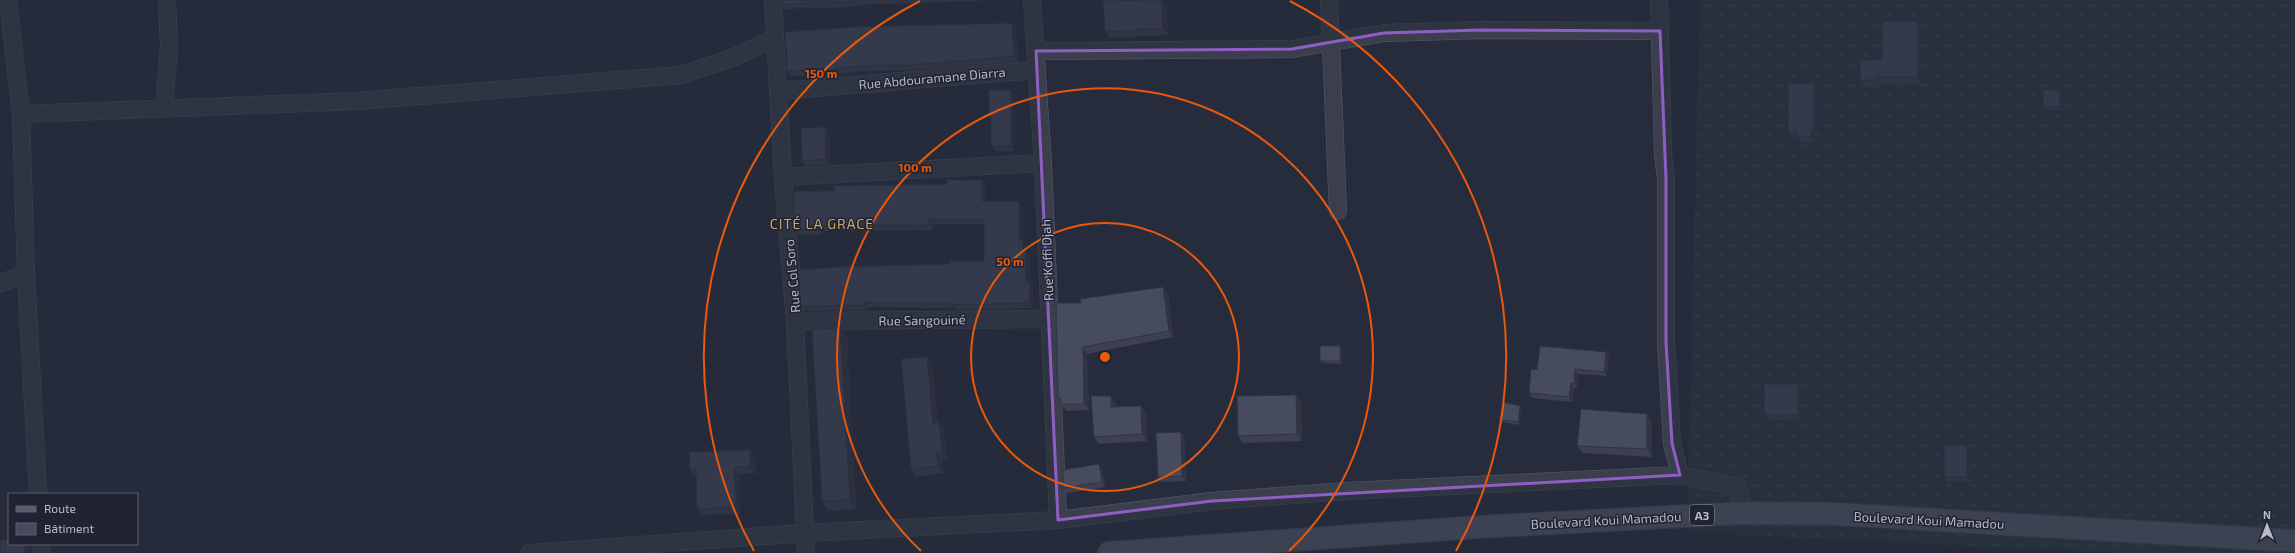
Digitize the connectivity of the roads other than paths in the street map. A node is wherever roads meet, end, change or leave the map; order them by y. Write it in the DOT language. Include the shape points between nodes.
graph roads {
  1 [pos="8,0"];
  2 [pos="167,0"];
  3 [pos="773,0"];
  4 [pos="1032,0"];
  5 [pos="1330,0"];
  6 [pos="1659,0"];
  7 [pos="1660,31"];
  8 [pos="775,38"];
  9 [pos="1330,43"];
  10 [pos="1036,51"];
  11 [pos="1037,70"];
  12 [pos="778,91"];
  13 [pos="164,108"];
  14 [pos="21,114"];
  15 [pos="1043,163"];
  16 [pos="783,177"];
  17 [pos="1338,211"];
  18 [pos="26,274"];
  19 [pos="0,283"];
  20 [pos="1050,318"];
  21 [pos="795,321"];
  22 [pos="1680,475"];
  23 [pos="38,493"];
  24 [pos="1744,513"];
  25 [pos="1058,520"];
  26 [pos="805,533"];
  27 [pos="2295,541"];
  28 [pos="530,553"];
  29 [pos="806,553"];
  30 [pos="1108,553"];
  1 -- 14 [label="street"];
  2 -- 13 [label="street" via="168,46"];
  3 -- 8 [label="street, Rue Col Soro"];
  4 -- 10 [label="street, Rue Koffi Djah"];
  5 -- 9 [label="street"];
  6 -- 7 [label="street"];
  7 -- 9 [label="street" via="1481,30 1391,33"];
  7 -- 22 [label="street" via="1663,155 1666,179 1666,342 1672,443"];
  8 -- 12 [label="street, Rue Col Soro"];
  8 -- 13 [label="street" via="730,59 681,75 358,101"];
  9 -- 10 [label="street" via="1292,49"];
  9 -- 17 [label="street"];
  10 -- 11 [label="street, Rue Koffi Djah"];
  11 -- 12 [label="street, Rue Abdouramane Diarra"];
  11 -- 15 [label="street, Rue Koffi Djah"];
  12 -- 16 [label="street, Rue Col Soro"];
  13 -- 14 [label="street"];
  14 -- 18 [label="street"];
  15 -- 16 [label="street"];
  15 -- 20 [label="street, Rue Koffi Djah"];
  16 -- 21 [label="street, Rue Col Soro"];
  18 -- 19 [label="street"];
  18 -- 23 [label="street"];
  20 -- 21 [label="street, Rue Sangouiné"];
  20 -- 25 [label="street, Rue Koffi Djah"];
  21 -- 26 [label="street, Rue Col Soro"];
  22 -- 24 [label="street" via="1738,487"];
  22 -- 25 [label="street" via="1347,491 1212,501"];
  24 -- 27 [label="main road, Boulevard Koui Mamadou / A3" via="1836,514"];
  24 -- 30 [label="main road, Boulevard Koui Mamadou / A3" via="1486,526"];
  25 -- 26 [label="street"];
  26 -- 28 [label="street"];
  26 -- 29 [label="street, Rue Col Soro"];
}
